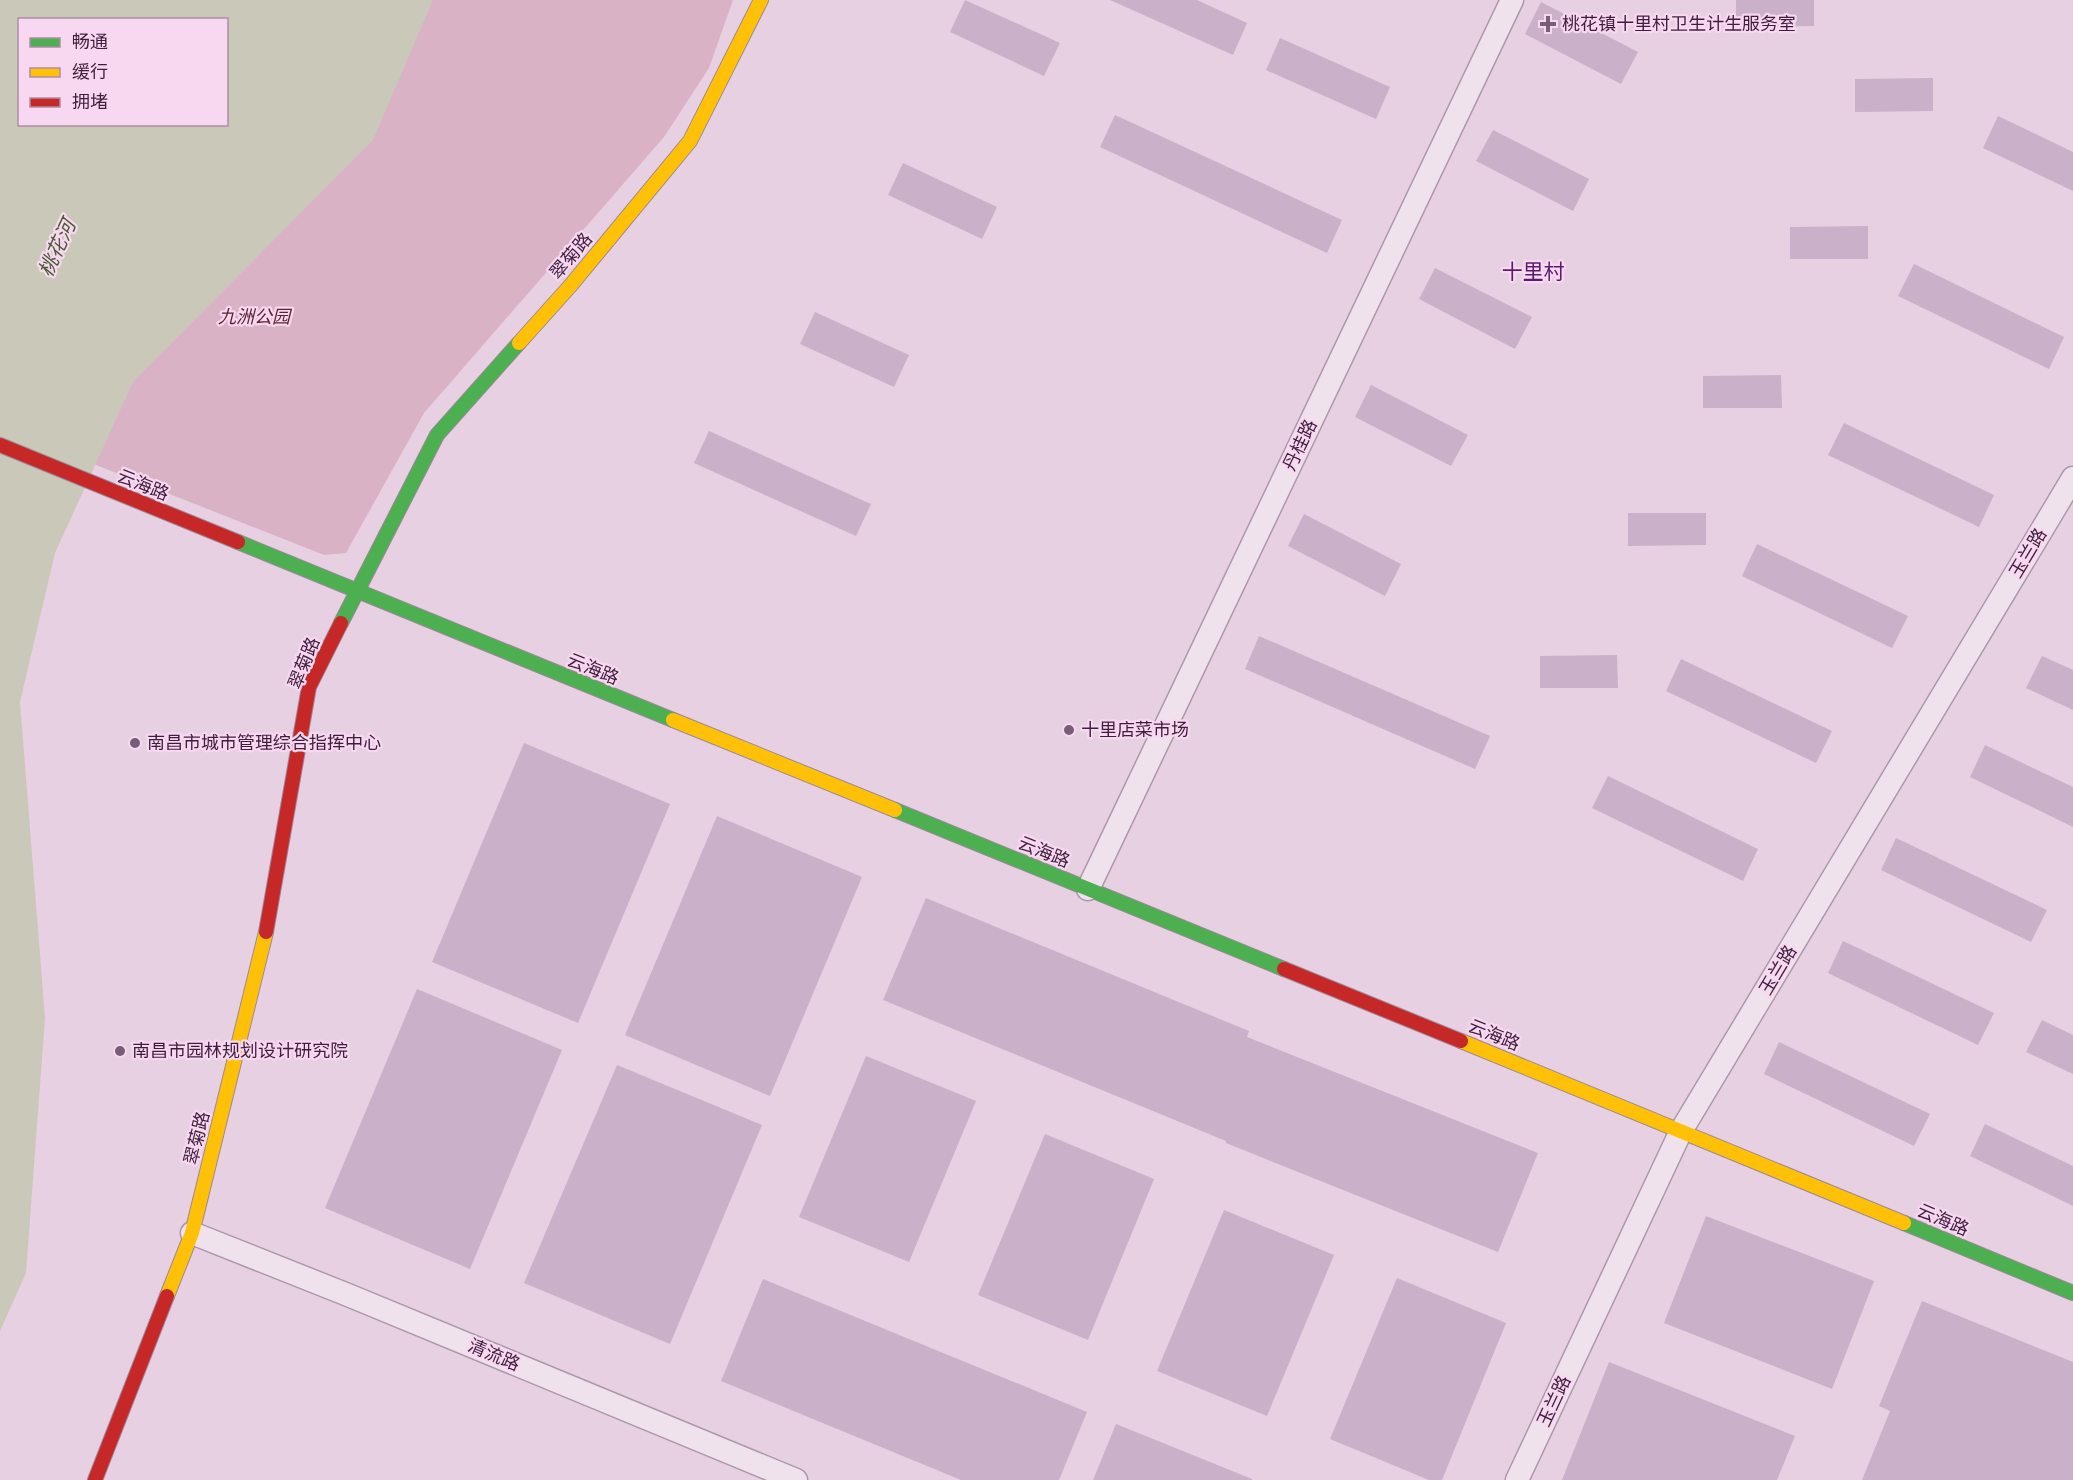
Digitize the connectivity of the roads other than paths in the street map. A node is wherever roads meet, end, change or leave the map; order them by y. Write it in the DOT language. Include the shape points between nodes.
graph roads {
  1 [pos="761,0"];
  2 [pos="1512,0"];
  3 [pos="0,445"];
  4 [pos="2073,478"];
  5 [pos="356,591"];
  6 [pos="1088,889"];
  7 [pos="1681,1131"];
  8 [pos="192,1233"];
  9 [pos="2073,1293"];
  10 [pos="95,1480"];
  11 [pos="796,1480"];
  12 [pos="1517,1480"];
  1 -- 5 [label="street, 翠菊路" via="690,141 571,285 437,435"];
  2 -- 6 [label="street, 丹桂路"];
  3 -- 5 [label="street, 云海路"];
  4 -- 7 [label="street, 玉兰路"];
  5 -- 6 [label="street, 云海路"];
  5 -- 8 [label="street, 翠菊路" via="309,687 271,911"];
  6 -- 7 [label="street, 云海路"];
  7 -- 9 [label="street, 云海路"];
  7 -- 12 [label="street, 玉兰路"];
  8 -- 10 [label="street, 翠菊路"];
  8 -- 11 [label="street, 清流路"];
}
